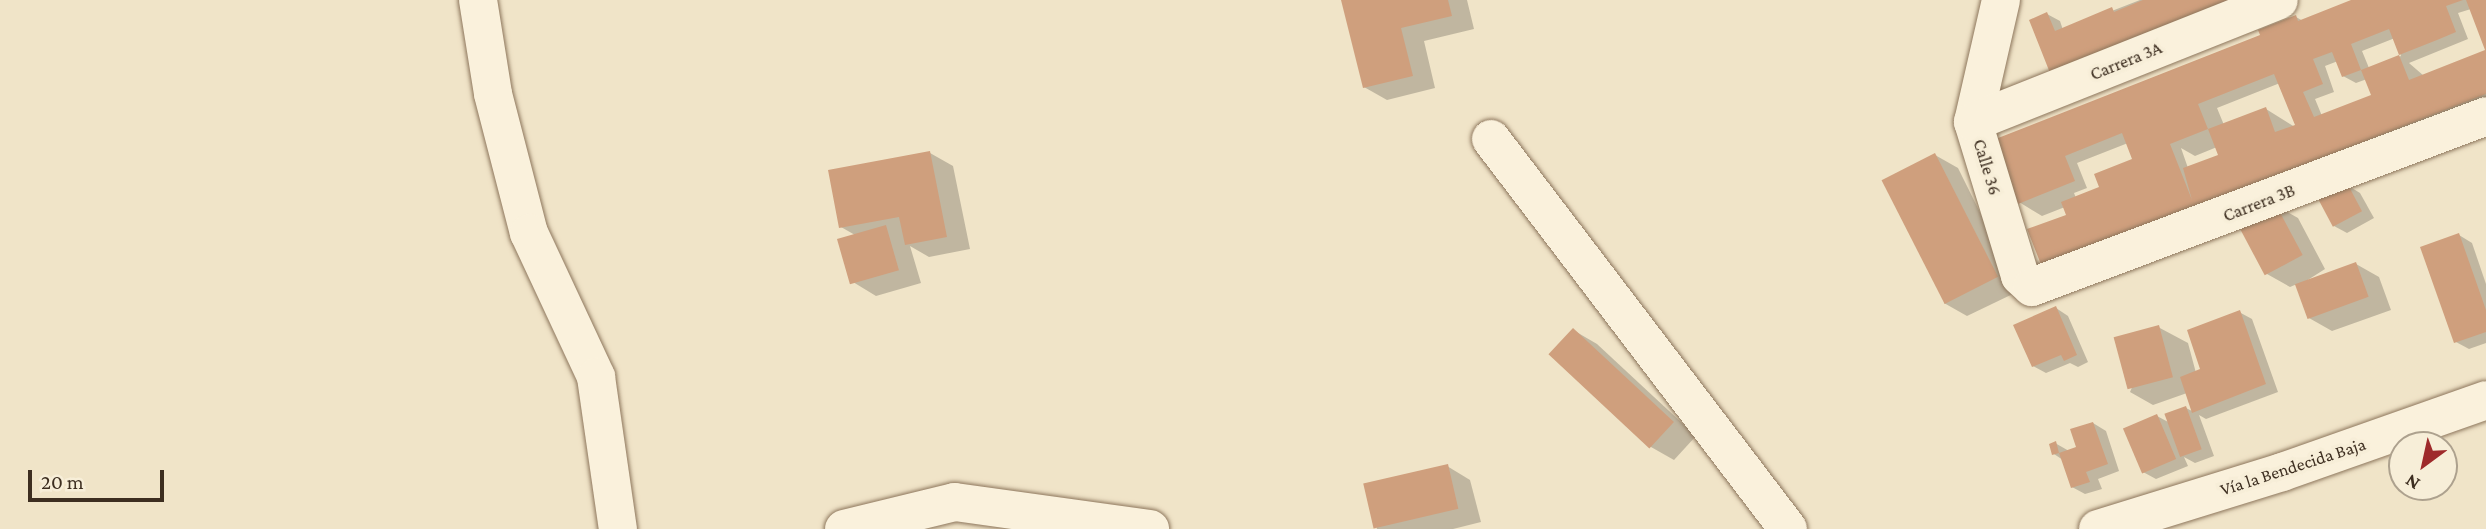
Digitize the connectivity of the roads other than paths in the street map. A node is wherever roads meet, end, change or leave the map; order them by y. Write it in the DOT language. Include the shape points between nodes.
graph roads {
  1 [pos="478,0"];
  2 [pos="2001,0"];
  3 [pos="2279,0"];
  4 [pos="2486,116"];
  5 [pos="1973,122"];
  6 [pos="1491,139"];
  7 [pos="2032,287"];
  8 [pos="2486,400"];
  9 [pos="618,529"];
  10 [pos="844,529"];
  11 [pos="1150,529"];
  12 [pos="1788,529"];
  13 [pos="2098,529"];
  1 -- 9 [label="street" via="493,94 529,233 596,377"];
  2 -- 5 [label="street, Calle 36"];
  3 -- 5 [label="street, Carrera 3A"];
  4 -- 7 [label="street, Carrera 3B"];
  5 -- 7 [label="street, Calle 36" via="2020,276"];
  6 -- 12 [label="street"];
  8 -- 13 [label="street, Vía la Bendecida Baja" via="2283,472"];
  10 -- 11 [label="street" via="955,502"];
}
